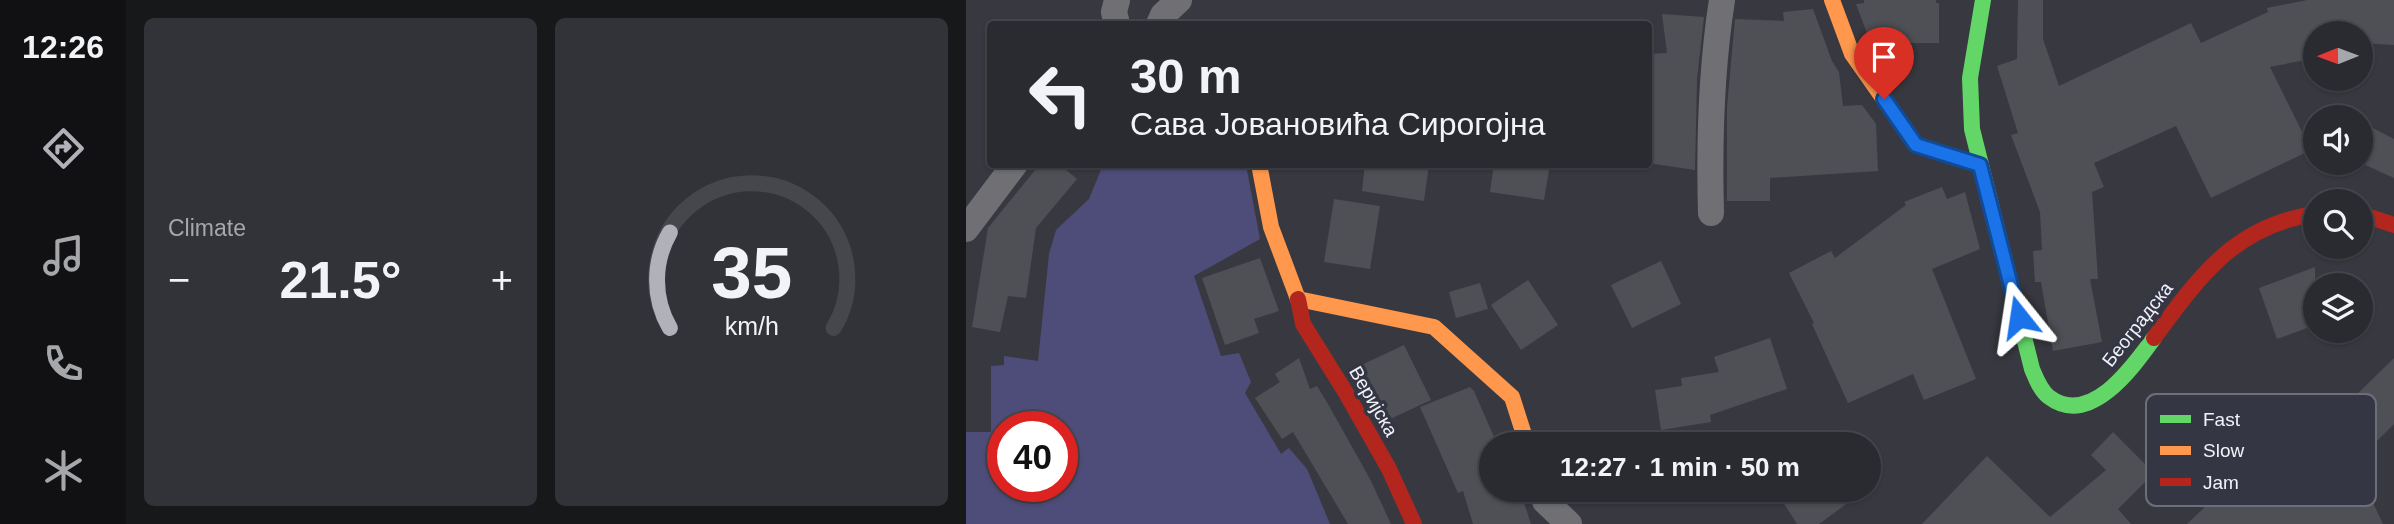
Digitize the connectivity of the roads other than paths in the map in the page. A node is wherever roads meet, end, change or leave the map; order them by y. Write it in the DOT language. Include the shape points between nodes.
graph roads {
  1 [pos="1117,0"];
  2 [pos="1179,0"];
  3 [pos="1722,0"];
  4 [pos="1832,0"];
  5 [pos="1983,0"];
  6 [pos="1116,21"];
  7 [pos="1160,21"];
  8 [pos="1980,165"];
  9 [pos="1011,168"];
  10 [pos="1260,168"];
  11 [pos="1711,213"];
  12 [pos="2303,217"];
  13 [pos="2373,218"];
  14 [pos="2394,225"];
  15 [pos="966,229"];
  16 [pos="1298,299"];
  17 [pos="1523,432"];
  18 [pos="1547,502"];
  19 [pos="1414,524"];
  20 [pos="1569,524"];
  1 -- 6 [label="street"];
  2 -- 7 [label="street"];
  3 -- 11 [label="street" via="1709,132"];
  4 -- 8 [label="street" via="1852,54 1916,145"];
  5 -- 8 [label="street, Београдска" via="1968,99"];
  8 -- 12 [label="street, Београдска" via="2032,369 2049,397 2071,406 2103,396 2120,383 2182,300 2228,249 2269,225"];
  9 -- 15 [label="street"];
  10 -- 16 [label="street, Веријска" via="1271,227"];
  13 -- 14 [label="street"];
  16 -- 17 [label="street" via="1434,327 1511,397"];
  16 -- 19 [label="street, Веријска" via="1303,324 1389,469"];
  18 -- 20 [label="street"];
}
